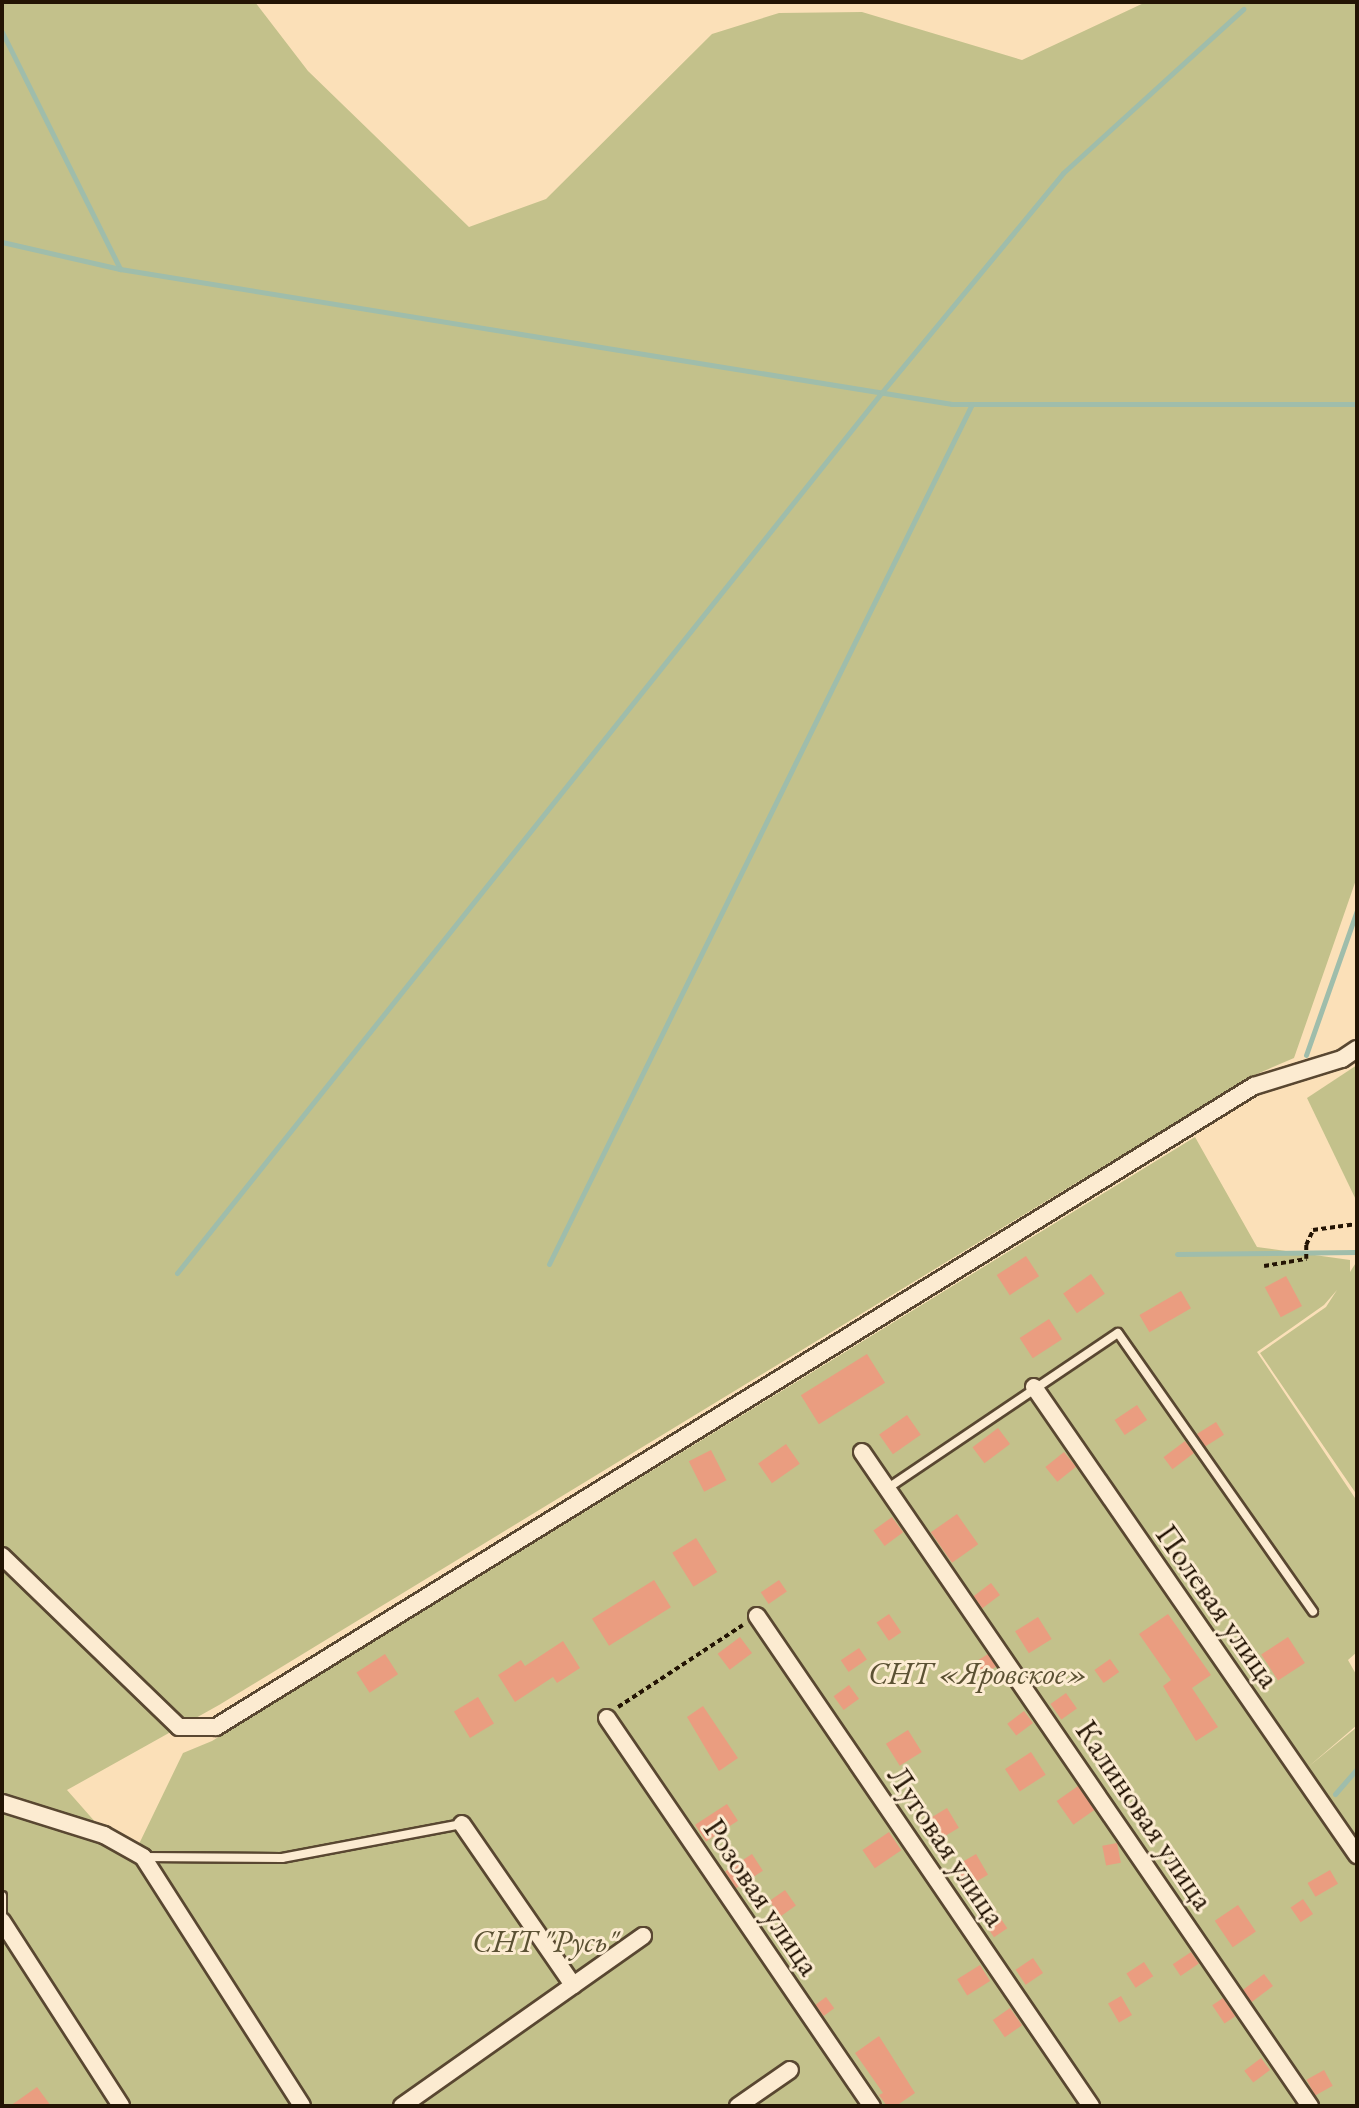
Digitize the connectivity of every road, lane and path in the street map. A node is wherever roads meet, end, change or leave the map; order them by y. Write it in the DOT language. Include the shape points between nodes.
graph roads {
  1 [pos="1357,1049"];
  2 [pos="1357,1224"];
  3 [pos="1264,1266"];
  4 [pos="1034,1387"];
  5 [pos="862,1452"];
  6 [pos="888,1488"];
  7 [pos="2,1556"];
  8 [pos="1313,1612"];
  9 [pos="757,1616"];
  10 [pos="607,1718"];
  11 [pos="2,1803"];
  12 [pos="462,1824"];
  13 [pos="1357,1855"];
  14 [pos="143,1857"];
  15 [pos="2,1896"];
  16 [pos="2,1921"];
  17 [pos="643,1936"];
  18 [pos="573,1985"];
  19 [pos="790,2070"];
  20 [pos="121,2106"];
  21 [pos="302,2106"];
  22 [pos="402,2106"];
  23 [pos="738,2106"];
  24 [pos="872,2106"];
  25 [pos="1091,2106"];
  26 [pos="1310,2106"];
  1 -- 7 [label="street" via="1342,1059 1254,1086 216,1727 179,1727"];
  2 -- 3 [label="path" via="1313,1230 1306,1259"];
  4 -- 6 [label="lane"];
  4 -- 8 [label="lane" via="1118,1333"];
  4 -- 13 [label="street, Полевая улица"];
  5 -- 6 [label="street, Калиновая улица"];
  6 -- 26 [label="street, Калиновая улица"];
  9 -- 10 [label="path"];
  9 -- 25 [label="street, Луговая улица"];
  10 -- 24 [label="street, Розовая улица"];
  11 -- 14 [label="street" via="104,1835"];
  12 -- 14 [label="lane" via="282,1858"];
  12 -- 18 [label="street"];
  14 -- 21 [label="street"];
  15 -- 16 [label="lane"];
  16 -- 20 [label="street"];
  17 -- 18 [label="street"];
  18 -- 22 [label="street"];
  19 -- 23 [label="street"];
}
